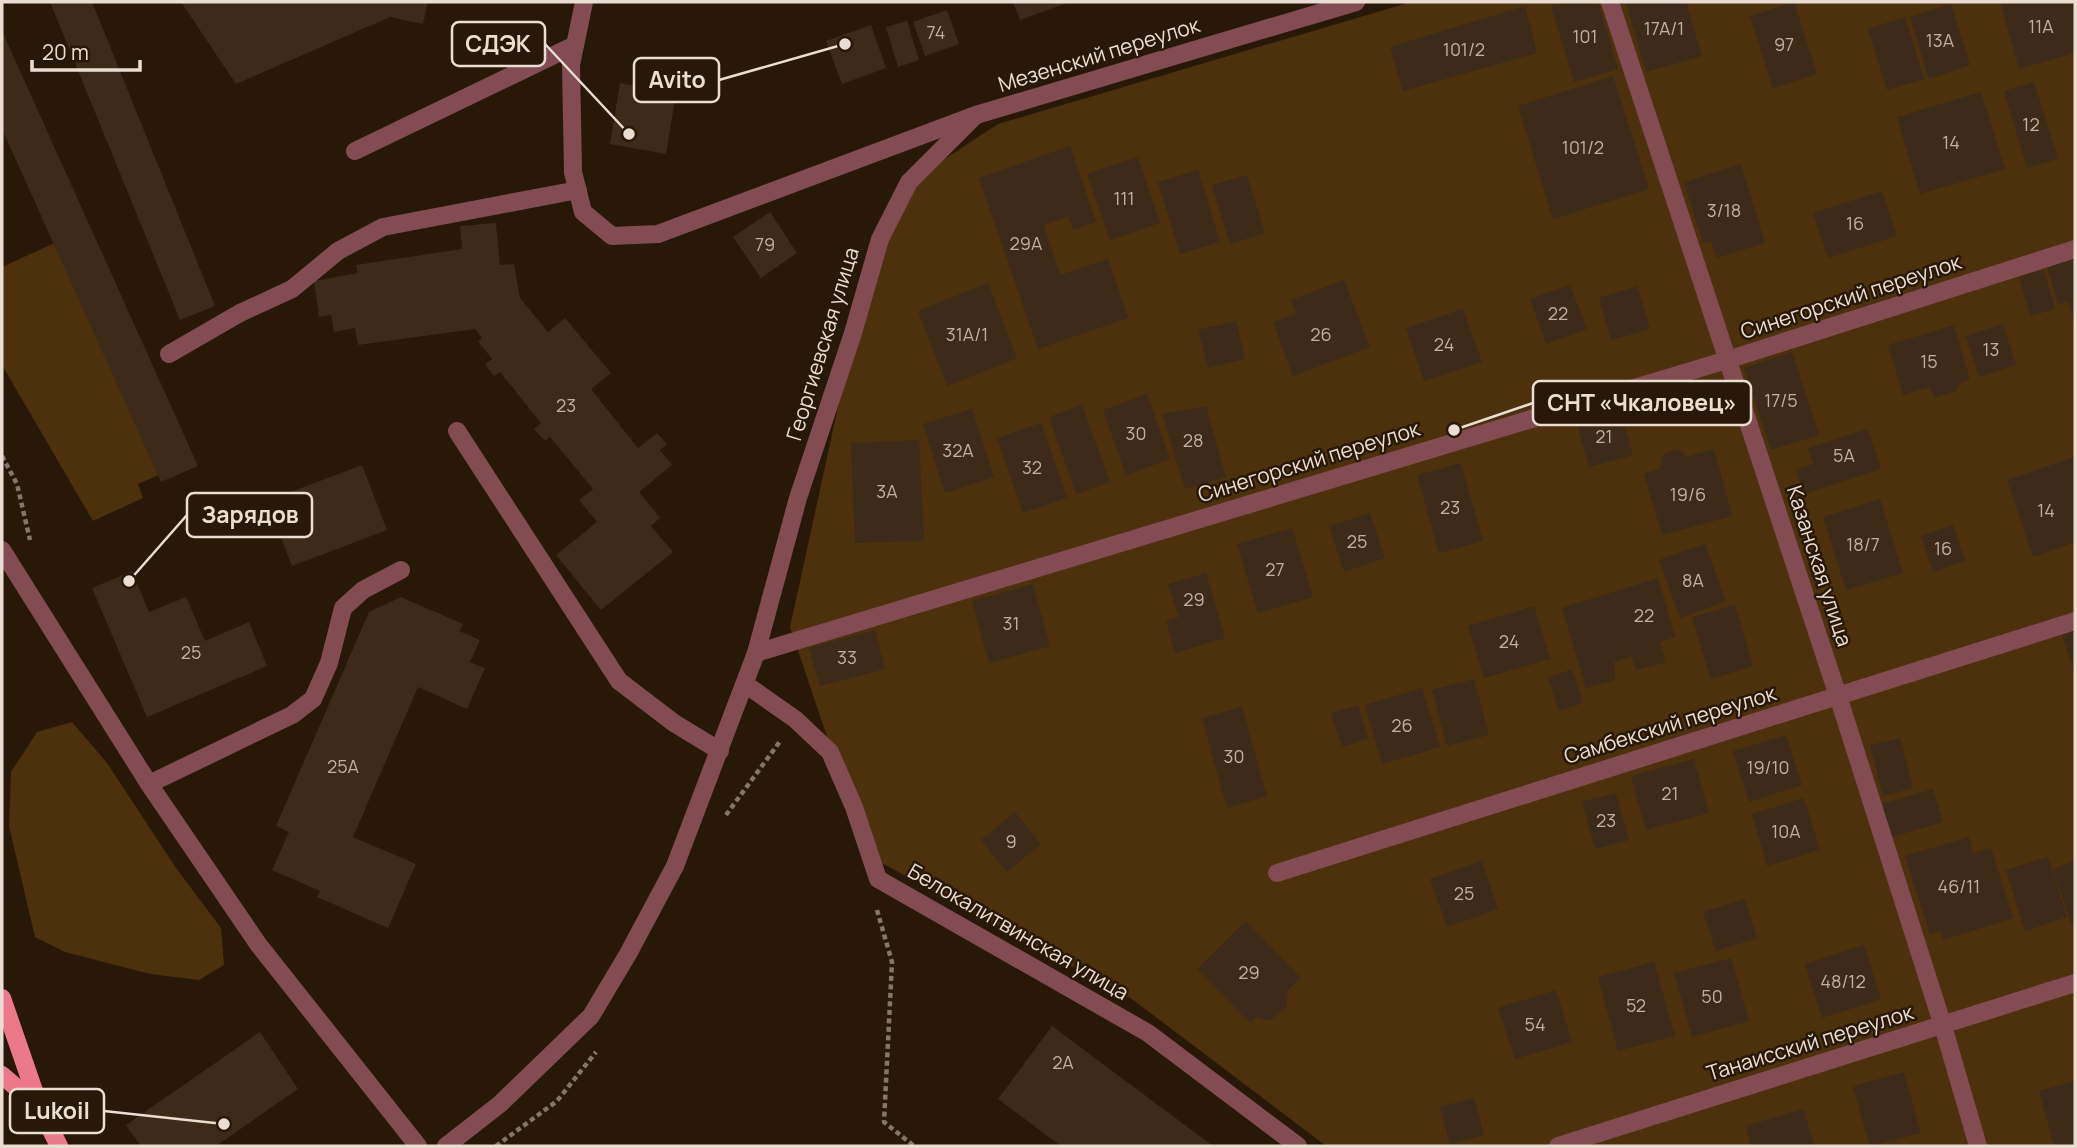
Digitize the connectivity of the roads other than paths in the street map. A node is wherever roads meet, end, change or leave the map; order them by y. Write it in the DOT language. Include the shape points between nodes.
graph roads {
  1 [pos="584,2"];
  2 [pos="1356,2"];
  3 [pos="1610,2"];
  4 [pos="575,45"];
  5 [pos="975,115"];
  6 [pos="355,151"];
  7 [pos="578,190"];
  8 [pos="2075,249"];
  9 [pos="169,354"];
  10 [pos="1727,360"];
  11 [pos="457,431"];
  12 [pos="2,550"];
  13 [pos="401,570"];
  14 [pos="2075,621"];
  15 [pos="756,653"];
  16 [pos="745,684"];
  17 [pos="1838,696"];
  18 [pos="720,751"];
  19 [pos="149,784"];
  20 [pos="1277,873"];
  21 [pos="2075,984"];
  22 [pos="2,998"];
  23 [pos="1943,1026"];
  24 [pos="2,1075"];
  25 [pos="40,1108"];
  26 [pos="59,1146"];
  27 [pos="418,1146"];
  28 [pos="446,1146"];
  29 [pos="1298,1146"];
  30 [pos="1558,1146"];
  31 [pos="1978,1146"];
  1 -- 4 [label="street"];
  2 -- 5 [label="street, Мезенский переулок"];
  3 -- 10 [label="street, Казанская улица"];
  4 -- 6 [label="street"];
  4 -- 7 [label="street" via="571,65 573,172"];
  5 -- 7 [label="street" via="658,234 612,236 583,212"];
  5 -- 15 [label="street, Георгиевская улица" via="909,181 880,239 798,498"];
  7 -- 9 [label="street" via="383,228 338,251 292,289"];
  8 -- 10 [label="street, Синегорский переулок"];
  10 -- 15 [label="street, Синегорский переулок"];
  10 -- 17 [label="street, Казанская улица"];
  11 -- 18 [label="street" via="619,681"];
  12 -- 19 [label="street"];
  13 -- 19 [label="street" via="363,590 343,608 329,663 313,699 292,715"];
  14 -- 17 [label="street, Самбекский переулок"];
  15 -- 16 [label="street, Георгиевская улица"];
  16 -- 18 [label="street, Георгиевская улица"];
  16 -- 29 [label="street, Белокалитвинская улица" via="796,719 830,752 878,879 1148,1033"];
  17 -- 20 [label="street, Самбекский переулок"];
  17 -- 23 [label="street, Казанская улица"];
  18 -- 28 [label="street, Георгиевская улица" via="675,866 591,1016 500,1104"];
  19 -- 27 [label="street" via="258,944"];
  21 -- 23 [label="street, Танаисский переулок"];
  22 -- 25 [label="main road"];
  23 -- 30 [label="street, Танаисский переулок"];
  23 -- 31 [label="street, Казанская улица"];
  24 -- 25 [label="main road"];
  25 -- 26 [label="main road"];
}
